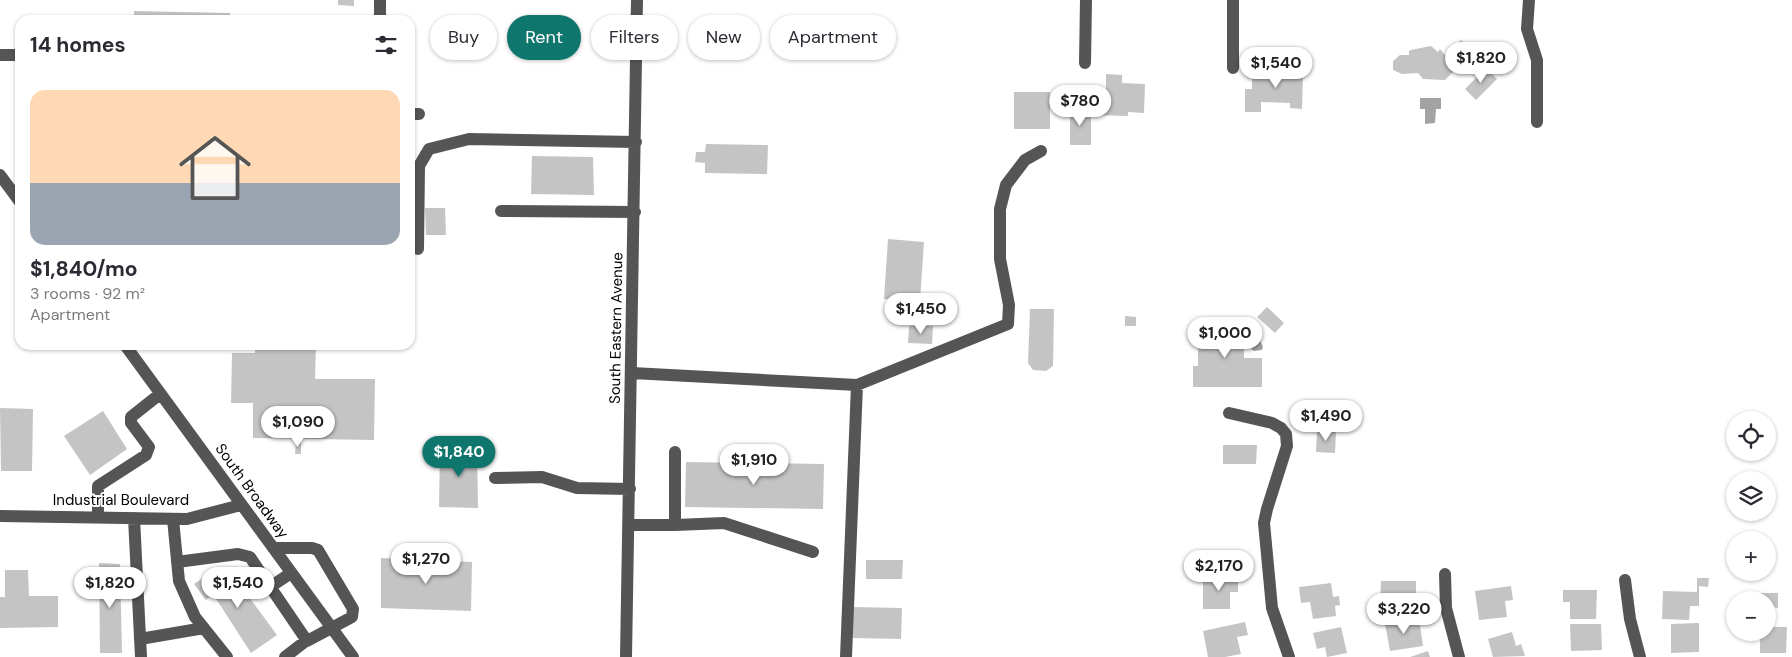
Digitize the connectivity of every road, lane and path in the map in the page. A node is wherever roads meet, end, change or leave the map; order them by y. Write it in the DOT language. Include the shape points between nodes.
graph roads {
  1 [pos="380,0"];
  2 [pos="637,0"];
  3 [pos="1086,0"];
  4 [pos="1233,0"];
  5 [pos="1529,0"];
  6 [pos="380,15"];
  7 [pos="0,55"];
  8 [pos="15,55"];
  9 [pos="1085,63"];
  10 [pos="1233,68"];
  11 [pos="1537,122"];
  12 [pos="636,142"];
  13 [pos="1041,151"];
  14 [pos="0,175"];
  15 [pos="15,195"];
  16 [pos="501,211"];
  17 [pos="635,212"];
  18 [pos="418,249"];
  19 [pos="128,350"];
  20 [pos="632,373"];
  21 [pos="857,385"];
  22 [pos="160,394"];
  23 [pos="1229,413"];
  24 [pos="675,452"];
  25 [pos="495,478"];
  26 [pos="630,489"];
  27 [pos="241,505"];
  28 [pos="0,516"];
  29 [pos="98,518"];
  30 [pos="134,518"];
  31 [pos="173,519"];
  32 [pos="675,524"];
  33 [pos="629,525"];
  34 [pos="274,548"];
  35 [pos="813,552"];
  36 [pos="177,562"];
  37 [pos="292,573"];
  38 [pos="1445,574"];
  39 [pos="1625,580"];
  40 [pos="270,587"];
  41 [pos="204,628"];
  42 [pos="332,628"];
  43 [pos="140,639"];
  44 [pos="307,640"];
  45 [pos="141,657"];
  46 [pos="227,657"];
  47 [pos="285,657"];
  48 [pos="352,657"];
  49 [pos="626,657"];
  50 [pos="846,657"];
  51 [pos="1289,657"];
  52 [pos="1460,657"];
  53 [pos="1640,657"];
  1 -- 6 [label="street"];
  2 -- 12 [label="street, South Eastern Avenue"];
  3 -- 9 [label="street"];
  4 -- 10 [label="street"];
  5 -- 11 [label="street" via="1527,29 1537,60"];
  7 -- 8 [label="street"];
  12 -- 17 [label="street, South Eastern Avenue"];
  12 -- 18 [label="street" via="469,139 429,149 419,166"];
  13 -- 21 [label="street" via="1025,160 1006,185 1000,210 1000,259 1009,305 1008,324"];
  14 -- 15 [label="street"];
  16 -- 17 [label="street"];
  17 -- 20 [label="street, South Eastern Avenue"];
  19 -- 22 [label="street, South Broadway"];
  20 -- 21 [label="street"];
  20 -- 26 [label="street, South Eastern Avenue"];
  21 -- 50 [label="street"];
  22 -- 27 [label="street, South Broadway"];
  22 -- 29 [label="street" via="131,417 149,447 146,455 98,486"];
  23 -- 51 [label="street" via="1272,423 1286,434 1287,446 1264,523 1272,608"];
  24 -- 32 [label="street"];
  25 -- 26 [label="street" via="542,477 577,488"];
  26 -- 33 [label="street, South Eastern Avenue"];
  27 -- 31 [label="street, Industrial Boulevard" via="187,519"];
  27 -- 34 [label="street, South Broadway"];
  28 -- 29 [label="street, Industrial Boulevard"];
  29 -- 30 [label="street, Industrial Boulevard"];
  30 -- 31 [label="street, Industrial Boulevard"];
  30 -- 43 [label="street"];
  31 -- 36 [label="street"];
  32 -- 33 [label="street"];
  32 -- 35 [label="street" via="724,523"];
  33 -- 49 [label="street, South Eastern Avenue"];
  34 -- 37 [label="street, South Broadway"];
  34 -- 42 [label="street" via="318,550 353,609 352,616"];
  36 -- 40 [label="street" via="238,554 250,557"];
  36 -- 41 [label="street" via="179,581 195,617"];
  37 -- 40 [label="street"];
  37 -- 42 [label="street, South Broadway"];
  38 -- 52 [label="street" via="1446,608"];
  39 -- 53 [label="street" via="1630,619"];
  40 -- 44 [label="street"];
  41 -- 43 [label="street"];
  41 -- 46 [label="street"];
  42 -- 44 [label="street"];
  42 -- 48 [label="street, South Broadway"];
  43 -- 45 [label="street"];
  44 -- 47 [label="street"];
}
